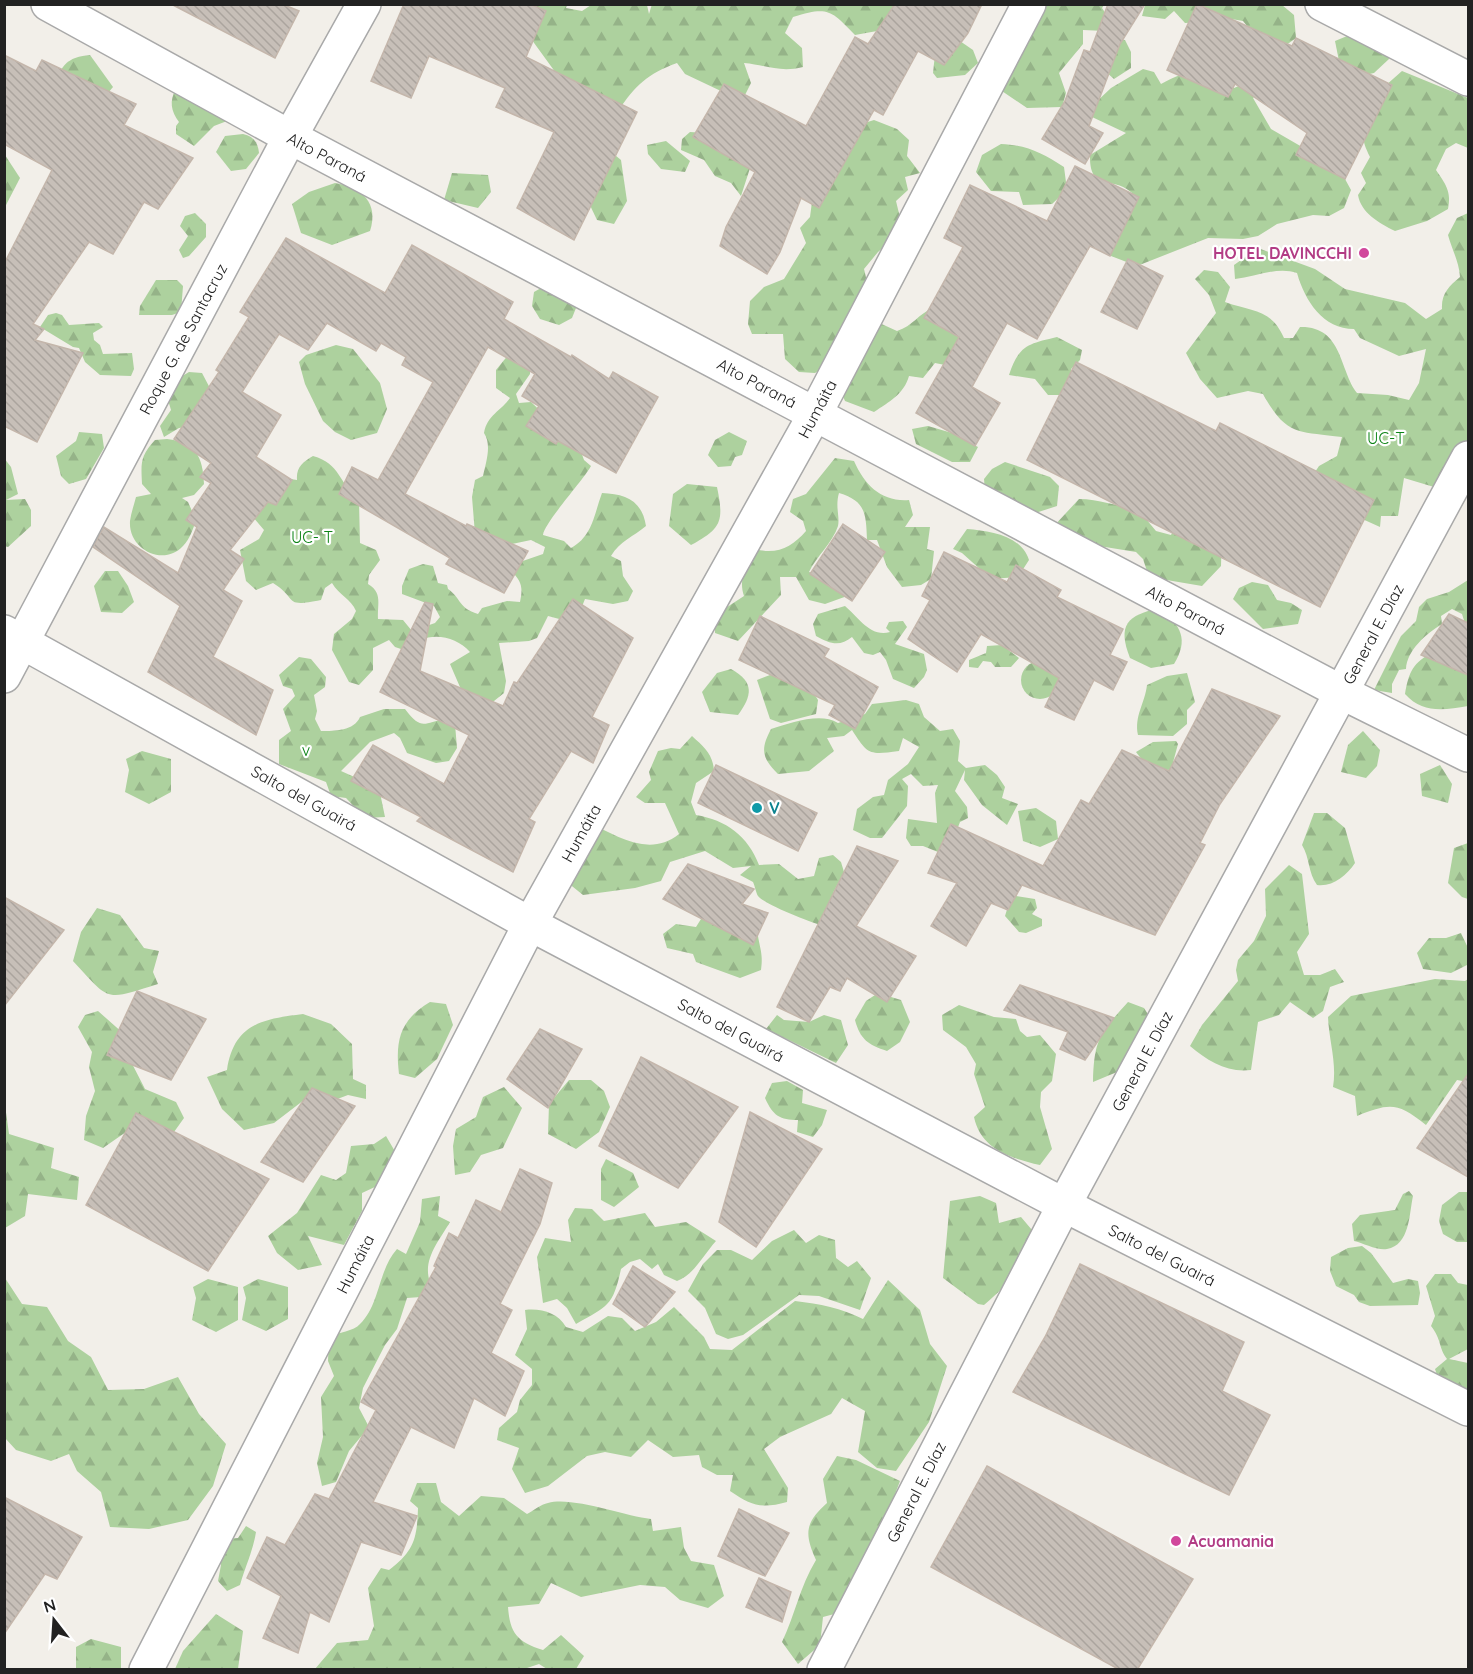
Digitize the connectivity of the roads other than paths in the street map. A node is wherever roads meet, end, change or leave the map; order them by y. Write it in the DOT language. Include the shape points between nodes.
graph roads {
  1 [pos="48,4"];
  2 [pos="364,4"];
  3 [pos="1029,4"];
  4 [pos="1322,4"];
  5 [pos="1468,79"];
  6 [pos="290,138"];
  7 [pos="815,414"];
  8 [pos="1468,458"];
  9 [pos="14,637"];
  10 [pos="4,676"];
  11 [pos="1341,692"];
  12 [pos="1468,755"];
  13 [pos="530,924"];
  14 [pos="1064,1205"];
  15 [pos="1468,1409"];
  16 [pos="146,1670"];
  17 [pos="824,1670"];
  1 -- 6 [label="street, Alto Paraná"];
  2 -- 6 [label="street, Roque G. de Santacruz"];
  3 -- 7 [label="street, Humáita"];
  4 -- 5 [label="street"];
  6 -- 7 [label="street, Alto Paraná"];
  6 -- 9 [label="street, Roque G. de Santacruz"];
  7 -- 11 [label="street, Alto Paraná"];
  7 -- 13 [label="street, Humáita"];
  8 -- 11 [label="street, General E. Díaz"];
  9 -- 10 [label="street, Roque G. de Santacruz"];
  9 -- 13 [label="street, Salto del Guairá"];
  11 -- 12 [label="street, Alto Paraná"];
  11 -- 14 [label="street, General E. Díaz"];
  13 -- 14 [label="street, Salto del Guairá"];
  13 -- 16 [label="street, Humáita"];
  14 -- 15 [label="street, Salto del Guairá"];
  14 -- 17 [label="street, General E. Díaz"];
}
